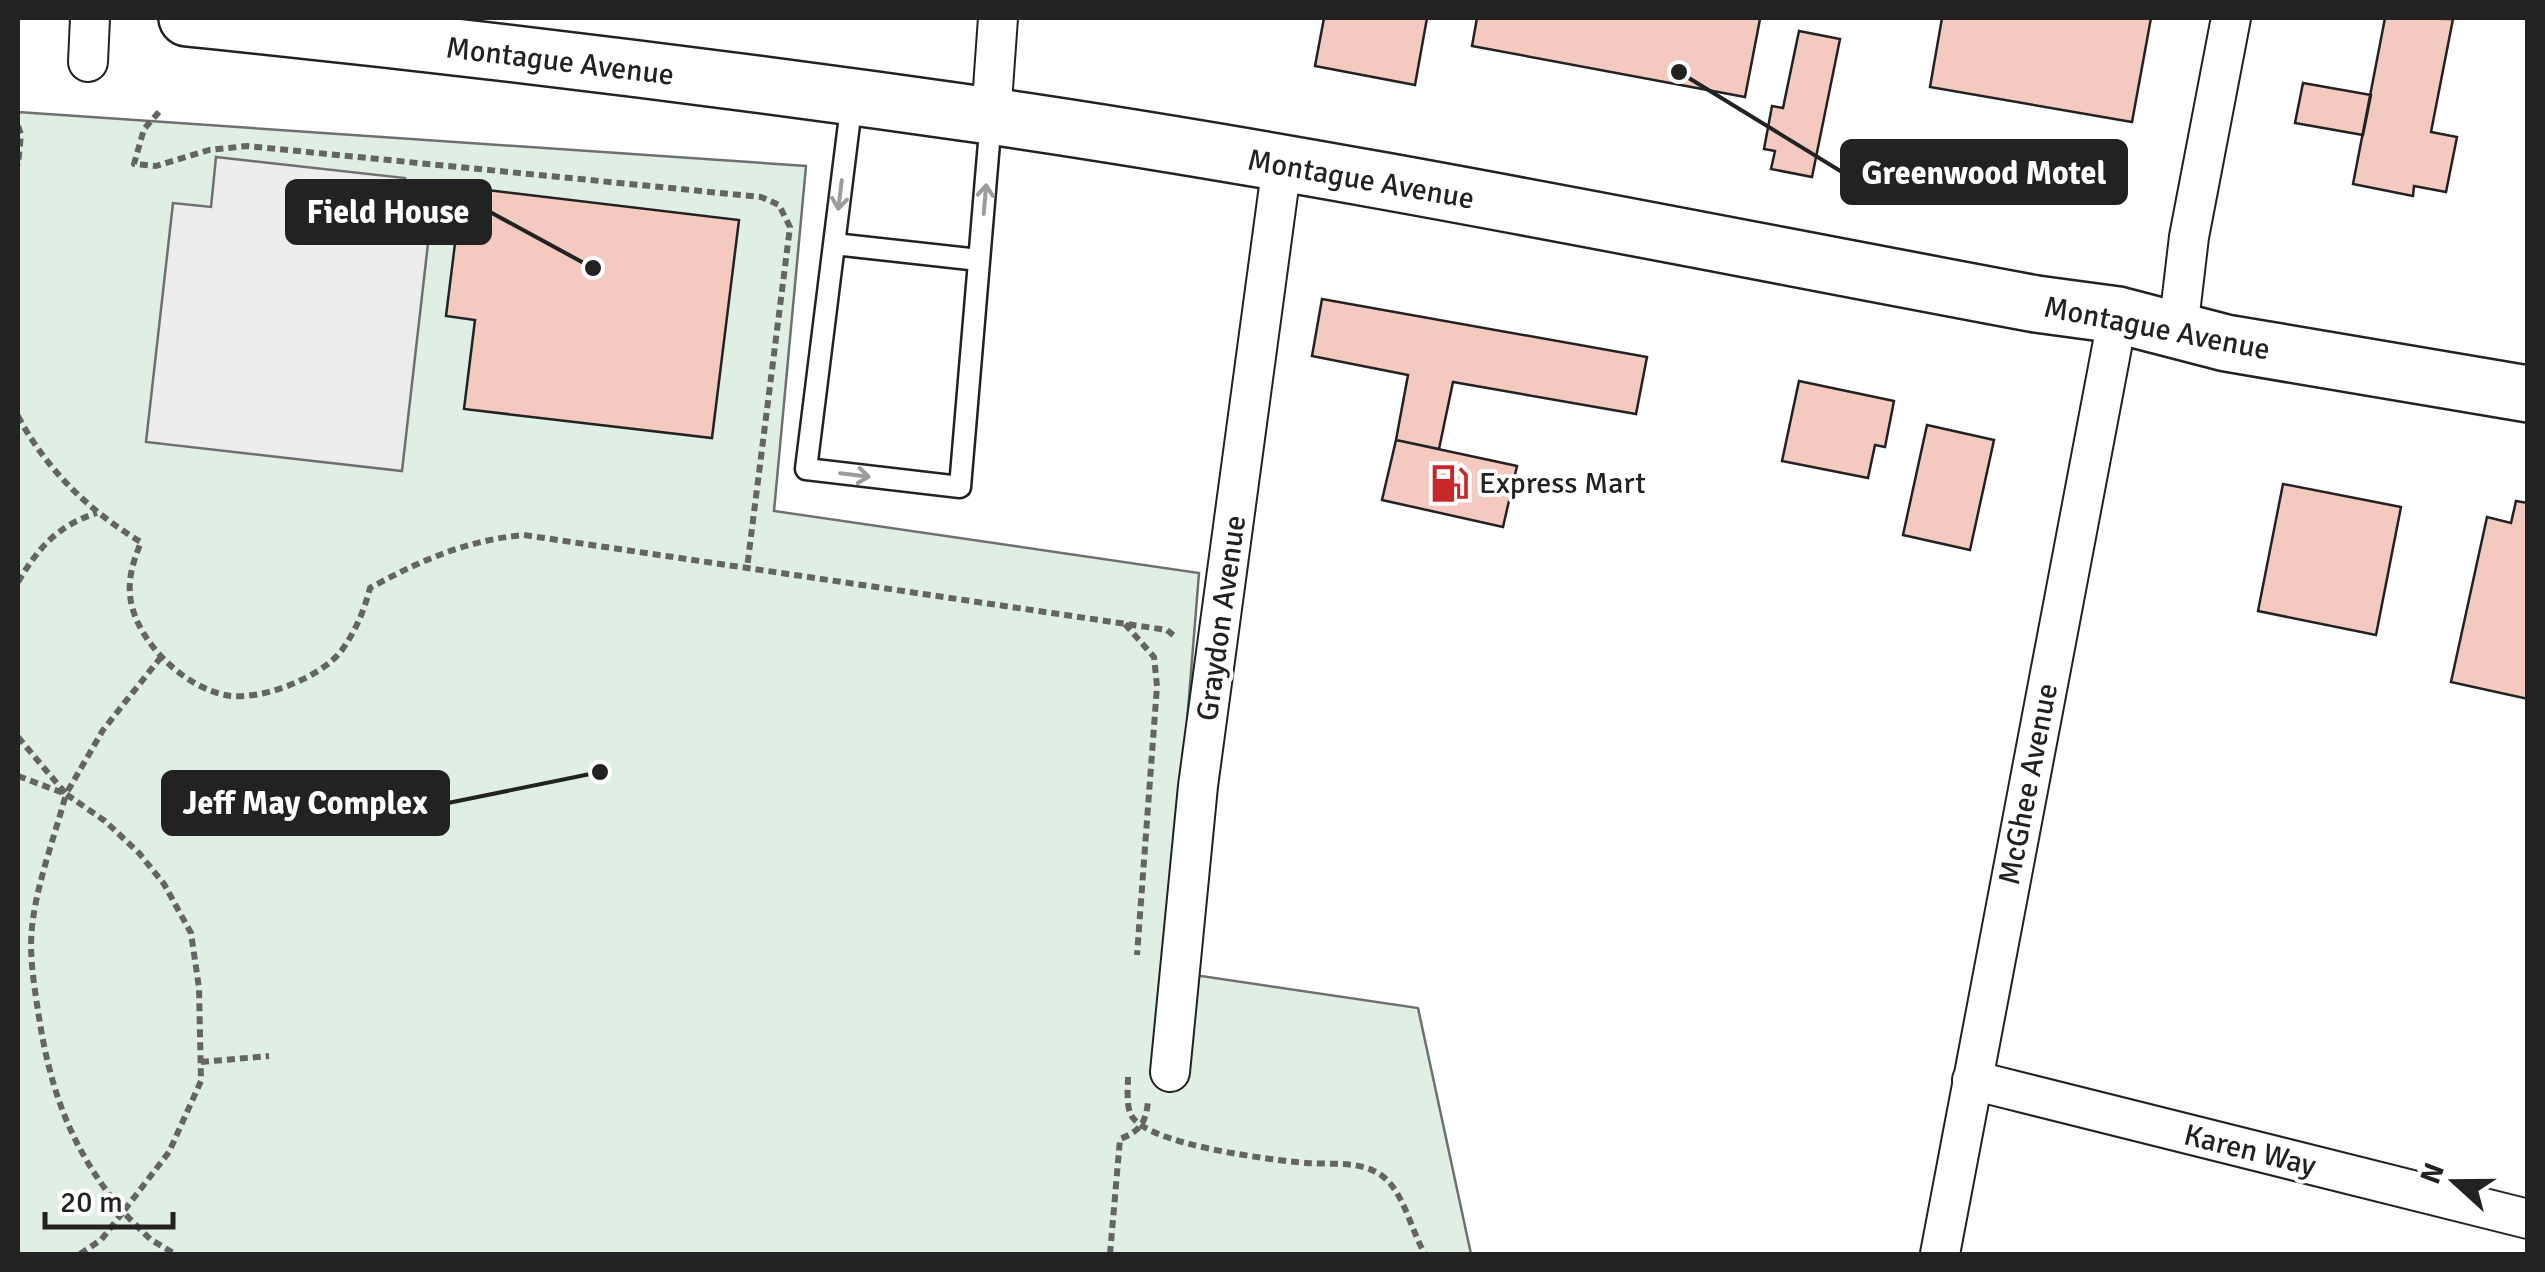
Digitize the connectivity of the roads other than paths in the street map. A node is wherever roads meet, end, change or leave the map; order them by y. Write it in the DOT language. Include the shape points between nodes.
graph roads {
  1 [pos="90,18"];
  2 [pos="187,18"];
  3 [pos="998,18"];
  4 [pos="2231,18"];
  5 [pos="88,62"];
  6 [pos="853,98"];
  7 [pos="992,116"];
  8 [pos="1282,164"];
  9 [pos="834,244"];
  10 [pos="979,260"];
  11 [pos="2118,314"];
  12 [pos="2178,330"];
  13 [pos="2528,394"];
  14 [pos="1972,1080"];
  15 [pos="1159,1084"];
  16 [pos="2528,1218"];
  17 [pos="1940,1254"];
  1 -- 5 [label="street"];
  2 -- 6 [label="main road, Montague Avenue"];
  3 -- 7 [label="street"];
  4 -- 12 [label="street"];
  6 -- 7 [label="main road, Montague Avenue"];
  6 -- 9 [label="lane, one-way"];
  7 -- 8 [label="main road, Montague Avenue"];
  10 -- 7 [label="lane, one-way"];
  8 -- 11 [label="main road, Montague Avenue"];
  8 -- 15 [label="street, Graydon Avenue"];
  9 -- 10 [label="lane"];
  9 -- 10 [label="lane, one-way" via="806,469 960,487"];
  11 -- 12 [label="main road, Montague Avenue"];
  11 -- 14 [label="street, McGhee Avenue"];
  12 -- 13 [label="main road, Montague Avenue"];
  14 -- 16 [label="street, Karen Way"];
  14 -- 17 [label="street, McGhee Avenue"];
}
